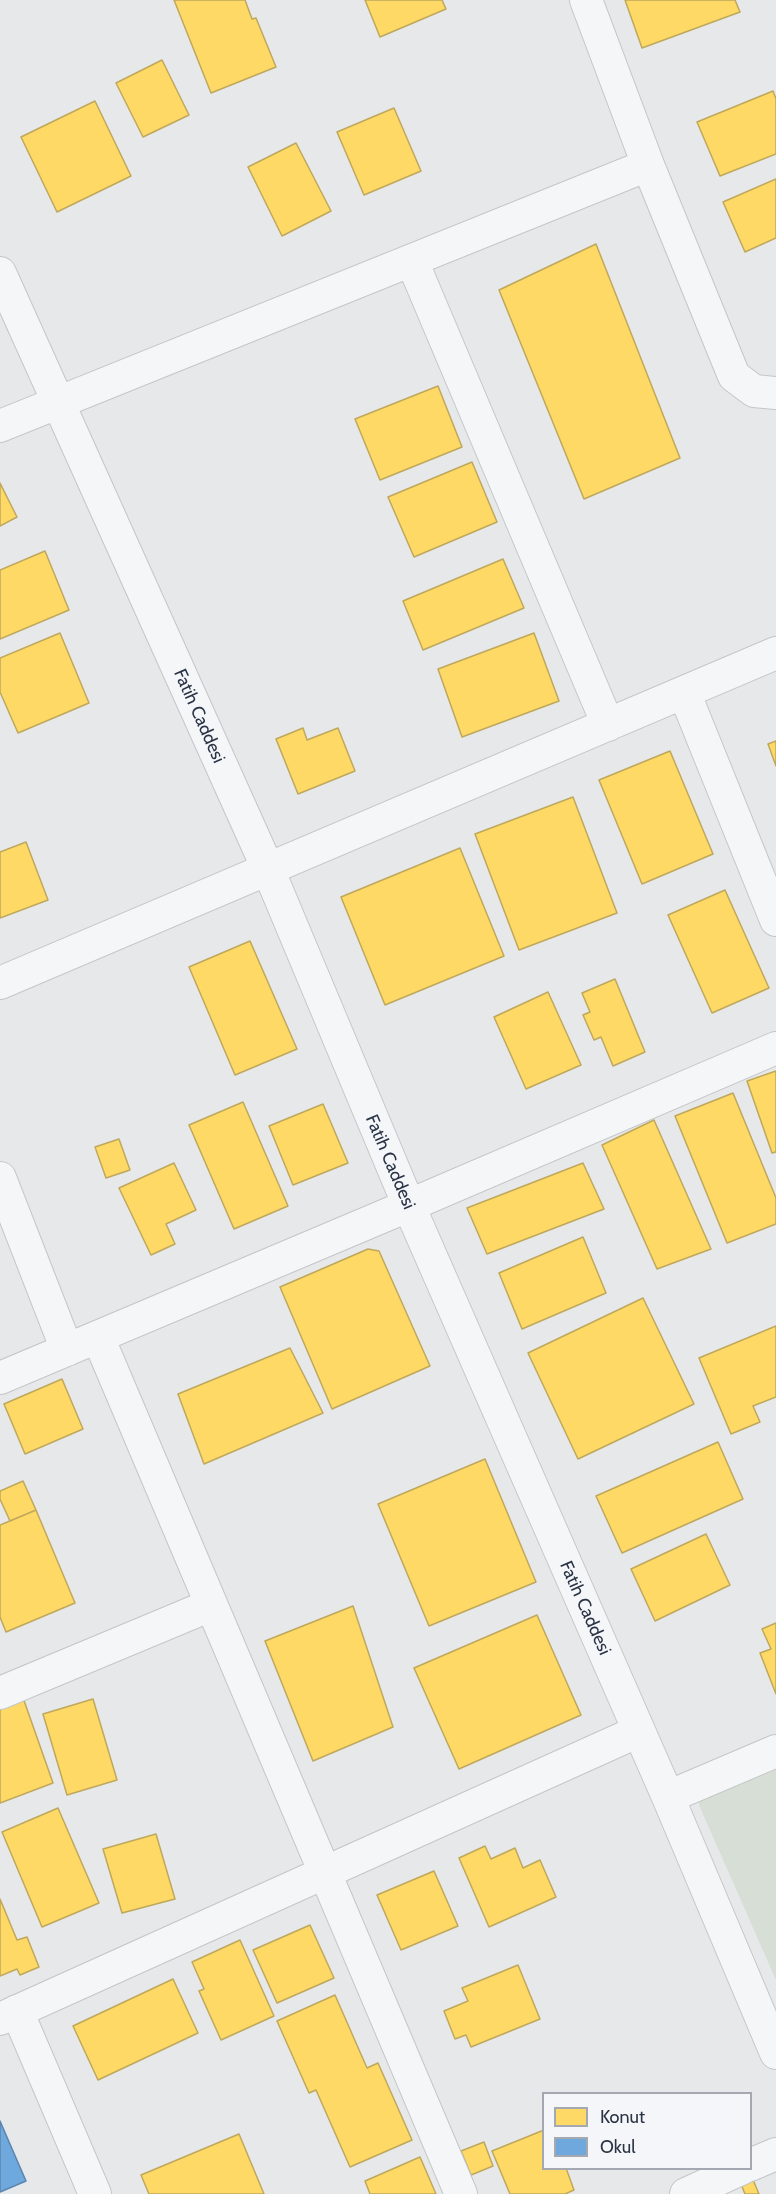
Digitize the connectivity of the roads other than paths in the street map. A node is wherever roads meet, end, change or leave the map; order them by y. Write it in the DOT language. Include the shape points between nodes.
graph roads {
  1 [pos="586,0"];
  2 [pos="648,165"];
  3 [pos="412,261"];
  4 [pos="0,273"];
  5 [pos="776,393"];
  6 [pos="58,403"];
  7 [pos="0,426"];
  8 [pos="776,653"];
  9 [pos="684,692"];
  10 [pos="608,725"];
  11 [pos="268,869"];
  12 [pos="776,920"];
  13 [pos="0,983"];
  14 [pos="776,1047"];
  15 [pos="0,1178"];
  16 [pos="409,1206"];
  17 [pos="98,1337"];
  18 [pos="67,1350"];
  19 [pos="0,1378"];
  20 [pos="211,1605"];
  21 [pos="0,1693"];
  22 [pos="639,1731"];
  23 [pos="776,1750"];
  24 [pos="668,1797"];
  25 [pos="324,1872"];
  26 [pos="9,2015"];
  27 [pos="776,2053"];
  28 [pos="776,2154"];
  29 [pos="752,2164"];
  30 [pos="741,2170"];
  31 [pos="95,2194"];
  32 [pos="461,2194"];
  33 [pos="686,2194"];
  1 -- 2 [label="street"];
  2 -- 3 [label="street"];
  2 -- 5 [label="street" via="735,376 754,390"];
  3 -- 6 [label="street"];
  3 -- 10 [label="street"];
  4 -- 6 [label="street, Fatih Caddesi"];
  6 -- 7 [label="street"];
  6 -- 11 [label="street, Fatih Caddesi"];
  8 -- 9 [label="street"];
  9 -- 10 [label="street"];
  9 -- 12 [label="street"];
  10 -- 11 [label="street"];
  11 -- 13 [label="street"];
  11 -- 16 [label="street, Fatih Caddesi"];
  14 -- 16 [label="street"];
  15 -- 18 [label="street"];
  16 -- 17 [label="street"];
  16 -- 22 [label="street, Fatih Caddesi"];
  17 -- 18 [label="street"];
  17 -- 20 [label="street"];
  18 -- 19 [label="street"];
  20 -- 21 [label="street"];
  20 -- 25 [label="street"];
  22 -- 24 [label="street, Fatih Caddesi"];
  22 -- 25 [label="street"];
  23 -- 24 [label="street"];
  24 -- 27 [label="street, Fatih Caddesi"];
  25 -- 26 [label="street"];
  25 -- 32 [label="street"];
  26 -- 31 [label="street"];
  28 -- 29 [label="street"];
  30 -- 33 [label="street"];
}
